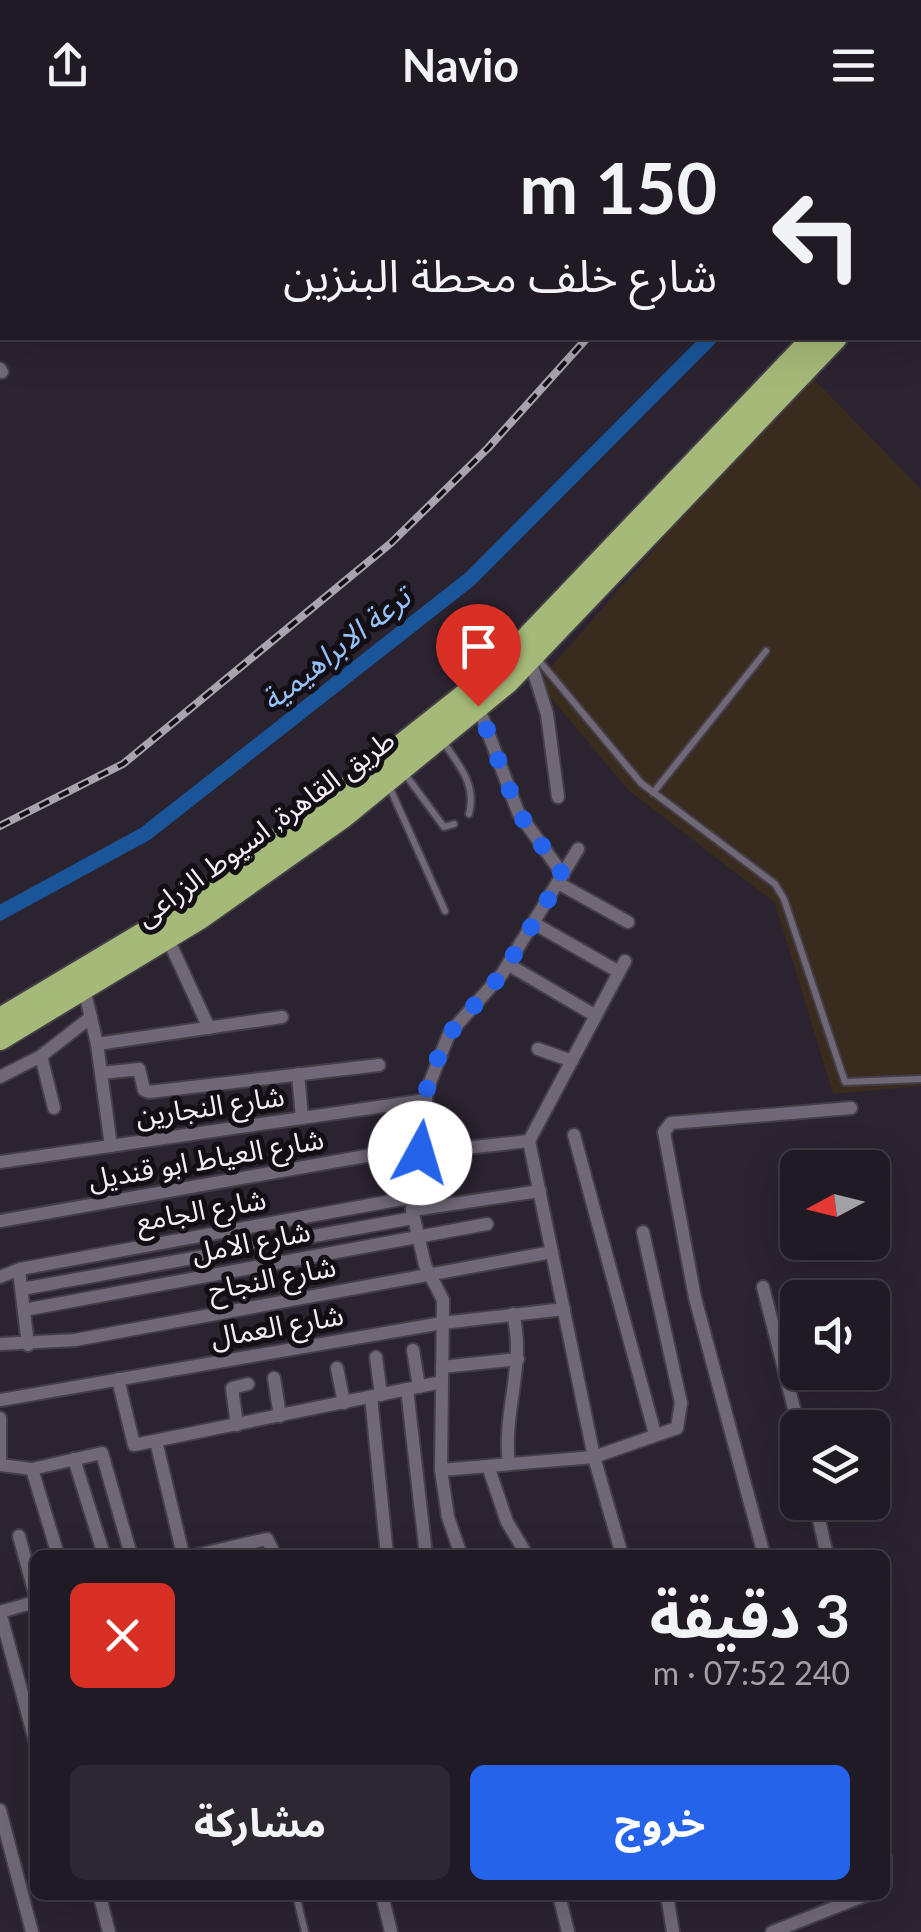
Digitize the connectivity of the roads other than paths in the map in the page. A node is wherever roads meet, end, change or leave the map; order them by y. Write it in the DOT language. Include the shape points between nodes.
graph roads {
  1 [pos="811,340"];
  2 [pos="834,340"];
  3 [pos="766,651"];
  4 [pos="532,658"];
  5 [pos="478,706"];
  6 [pos="435,730"];
  7 [pos="394,775"];
  8 [pos="653,793"];
  9 [pos="558,797"];
  10 [pos="469,814"];
  11 [pos="454,824"];
  12 [pos="578,849"];
  13 [pos="560,879"];
  14 [pos="445,911"];
  15 [pos="628,922"];
  16 [pos="534,924"];
  17 [pos="168,939"];
  18 [pos="508,964"];
  19 [pos="84,988"];
  20 [pos="596,1016"];
  21 [pos="91,1017"];
  22 [pos="282,1017"];
  23 [pos="0,1018"];
  24 [pos="209,1028"];
  25 [pos="0,1038"];
  26 [pos="97,1044"];
  27 [pos="538,1049"];
  28 [pos="40,1056"];
  29 [pos="572,1061"];
  30 [pos="380,1065"];
  31 [pos="102,1072"];
  32 [pos="298,1074"];
  33 [pos="0,1077"];
  34 [pos="921,1078"];
  35 [pos="426,1100"];
  36 [pos="54,1108"];
  37 [pos="851,1108"];
  38 [pos="302,1118"];
  39 [pos="574,1135"];
  40 [pos="530,1141"];
  41 [pos="111,1146"];
  42 [pos="421,1150"];
  43 [pos="0,1162"];
  44 [pos="540,1191"];
  45 [pos="413,1208"];
  46 [pos="0,1221"];
  47 [pos="486,1224"];
  48 [pos="643,1232"];
  49 [pos="417,1236"];
  50 [pos="552,1252"];
  51 [pos="20,1272"];
  52 [pos="429,1274"];
  53 [pos="0,1277"];
  54 [pos="763,1286"];
  55 [pos="22,1290"];
  56 [pos="564,1309"];
  57 [pos="24,1310"];
  58 [pos="513,1314"];
  59 [pos="442,1323"];
  60 [pos="0,1344"];
  61 [pos="28,1345"];
  62 [pos="413,1350"];
  63 [pos="376,1357"];
  64 [pos="518,1360"];
  65 [pos="337,1368"];
  66 [pos="442,1375"];
  67 [pos="274,1378"];
  68 [pos="118,1379"];
  69 [pos="248,1384"];
  70 [pos="413,1388"];
  71 [pos="376,1396"];
  72 [pos="0,1400"];
  73 [pos="344,1402"];
  74 [pos="794,1410"];
  75 [pos="280,1416"];
  76 [pos="0,1418"];
  77 [pos="237,1425"];
  78 [pos="655,1434"];
  79 [pos="156,1442"];
  80 [pos="594,1457"];
  81 [pos="74,1460"];
  82 [pos="0,1462"];
  83 [pos="510,1464"];
  84 [pos="488,1466"];
  85 [pos="32,1469"];
  86 [pos="441,1470"];
  87 [pos="819,1520"];
  88 [pos="19,1536"];
  89 [pos="56,1550"];
  90 [pos="102,1550"];
  91 [pos="129,1550"];
  92 [pos="181,1550"];
  93 [pos="225,1550"];
  94 [pos="273,1550"];
  95 [pos="387,1550"];
  96 [pos="426,1550"];
  97 [pos="455,1550"];
  98 [pos="523,1550"];
  99 [pos="621,1550"];
  100 [pos="763,1550"];
  101 [pos="825,1550"];
  102 [pos="30,1579"];
  103 [pos="30,1600"];
  104 [pos="0,1612"];
  105 [pos="30,1723"];
  106 [pos="0,1810"];
  107 [pos="297,1900"];
  108 [pos="383,1900"];
  109 [pos="560,1900"];
  110 [pos="668,1900"];
  111 [pos="853,1900"];
  112 [pos="101,1901"];
  113 [pos="32,1932"];
  114 [pos="109,1932"];
  115 [pos="305,1932"];
  116 [pos="391,1932"];
  117 [pos="568,1932"];
  118 [pos="673,1932"];
  119 [pos="772,1932"];
  1 -- 6 [label="highway, طريق القاهرة, اسيوط الزراعى"];
  2 -- 4 [label="highway, طريق القاهرة, اسيوط الزراعى"];
  3 -- 8 [label="lane"];
  4 -- 5 [label="highway, طريق القاهرة, اسيوط الزراعى"];
  4 -- 8 [label="lane"];
  4 -- 9 [label="street"];
  5 -- 6 [label="highway, طريق القاهرة, اسيوط الزراعى"];
  5 -- 13 [label="street" via="518,812"];
  6 -- 7 [label="highway, طريق القاهرة, اسيوط الزراعى"];
  6 -- 10 [label="lane" via="467,778"];
  6 -- 23 [label="highway, طريق القاهرة, اسيوط الزراعى" via="166,920"];
  7 -- 11 [label="lane" via="433,819 444,827"];
  7 -- 14 [label="lane"];
  7 -- 17 [label="highway, طريق القاهرة, اسيوط الزراعى"];
  8 -- 34 [label="lane" via="775,884 844,1082"];
  12 -- 13 [label="street"];
  13 -- 15 [label="street"];
  13 -- 16 [label="street"];
  16 -- 18 [label="street"];
  16 -- 20 [label="street" via="622,967"];
  17 -- 19 [label="highway, طريق القاهرة, اسيوط الزراعى"];
  17 -- 24 [label="street"];
  18 -- 20 [label="street"];
  18 -- 35 [label="street" via="449,1034"];
  19 -- 21 [label="street"];
  19 -- 25 [label="highway, طريق القاهرة, اسيوط الزراعى"];
  20 -- 29 [label="street"];
  21 -- 26 [label="street"];
  21 -- 28 [label="street"];
  22 -- 24 [label="street"];
  24 -- 26 [label="street"];
  26 -- 31 [label="street"];
  27 -- 29 [label="street"];
  28 -- 33 [label="street"];
  28 -- 36 [label="street"];
  29 -- 40 [label="street"];
  30 -- 32 [label="street"];
  31 -- 32 [label="street" via="138,1069 147,1092"];
  31 -- 41 [label="street"];
  32 -- 38 [label="street"];
  35 -- 38 [label="street, شارع النجارين"];
  35 -- 42 [label="street"];
  37 -- 100 [label="street" via="671,1123 664,1132 695,1298"];
  38 -- 41 [label="street, شارع النجارين"];
  39 -- 78 [label="street"];
  40 -- 42 [label="street, شارع العياط ابو قنديل"];
  40 -- 44 [label="street"];
  41 -- 43 [label="street, شارع النجارين"];
  42 -- 45 [label="street"];
  42 -- 46 [label="street, شارع العياط ابو قنديل"];
  44 -- 45 [label="street"];
  44 -- 50 [label="street"];
  45 -- 49 [label="street"];
  45 -- 51 [label="street, شارع الجامع"];
  45 -- 55 [label="street"];
  47 -- 49 [label="street, شارع الامل"];
  48 -- 78 [label="street" via="680,1403 677,1428"];
  49 -- 52 [label="street"];
  49 -- 57 [label="street, شارع الامل"];
  50 -- 52 [label="street, شارع النجاح"];
  50 -- 56 [label="street"];
  51 -- 53 [label="street, شارع الجامع"];
  51 -- 55 [label="street"];
  52 -- 59 [label="street" via="442,1293"];
  52 -- 61 [label="street, شارع النجاح"];
  54 -- 74 [label="street"];
  55 -- 57 [label="street"];
  56 -- 58 [label="street, شارع العمال"];
  56 -- 80 [label="street"];
  57 -- 61 [label="street"];
  58 -- 59 [label="street, شارع العمال"];
  58 -- 64 [label="street"];
  59 -- 66 [label="street"];
  59 -- 68 [label="street, شارع العمال"];
  60 -- 61 [label="street, شارع النجاح"];
  62 -- 70 [label="street"];
  63 -- 71 [label="street"];
  64 -- 66 [label="street"];
  64 -- 83 [label="street"];
  65 -- 73 [label="street"];
  66 -- 70 [label="street"];
  66 -- 86 [label="street"];
  67 -- 75 [label="street"];
  68 -- 72 [label="street, شارع العمال"];
  68 -- 79 [label="street" via="130,1442"];
  69 -- 77 [label="street" via="232,1388"];
  70 -- 71 [label="street"];
  70 -- 96 [label="street"];
  71 -- 73 [label="street"];
  71 -- 95 [label="street"];
  73 -- 75 [label="street"];
  75 -- 77 [label="street"];
  76 -- 82 [label="street"];
  77 -- 79 [label="street"];
  78 -- 80 [label="street"];
  79 -- 92 [label="street"];
  80 -- 83 [label="street"];
  80 -- 99 [label="street"];
  81 -- 85 [label="street"];
  81 -- 90 [label="street"];
  81 -- 91 [label="street" via="100,1452"];
  82 -- 85 [label="street"];
  83 -- 84 [label="street"];
  84 -- 86 [label="street"];
  84 -- 98 [label="street"];
  85 -- 89 [label="street"];
  86 -- 97 [label="street"];
  87 -- 101 [label="street"];
  88 -- 102 [label="street"];
  93 -- 94 [label="street" via="264,1540"];
  103 -- 104 [label="street"];
  104 -- 105 [label="street"];
  106 -- 113 [label="street"];
  107 -- 115 [label="lane"];
  108 -- 116 [label="street"];
  109 -- 117 [label="street"];
  110 -- 118 [label="street"];
  111 -- 119 [label="street"];
  112 -- 114 [label="street"];
}
